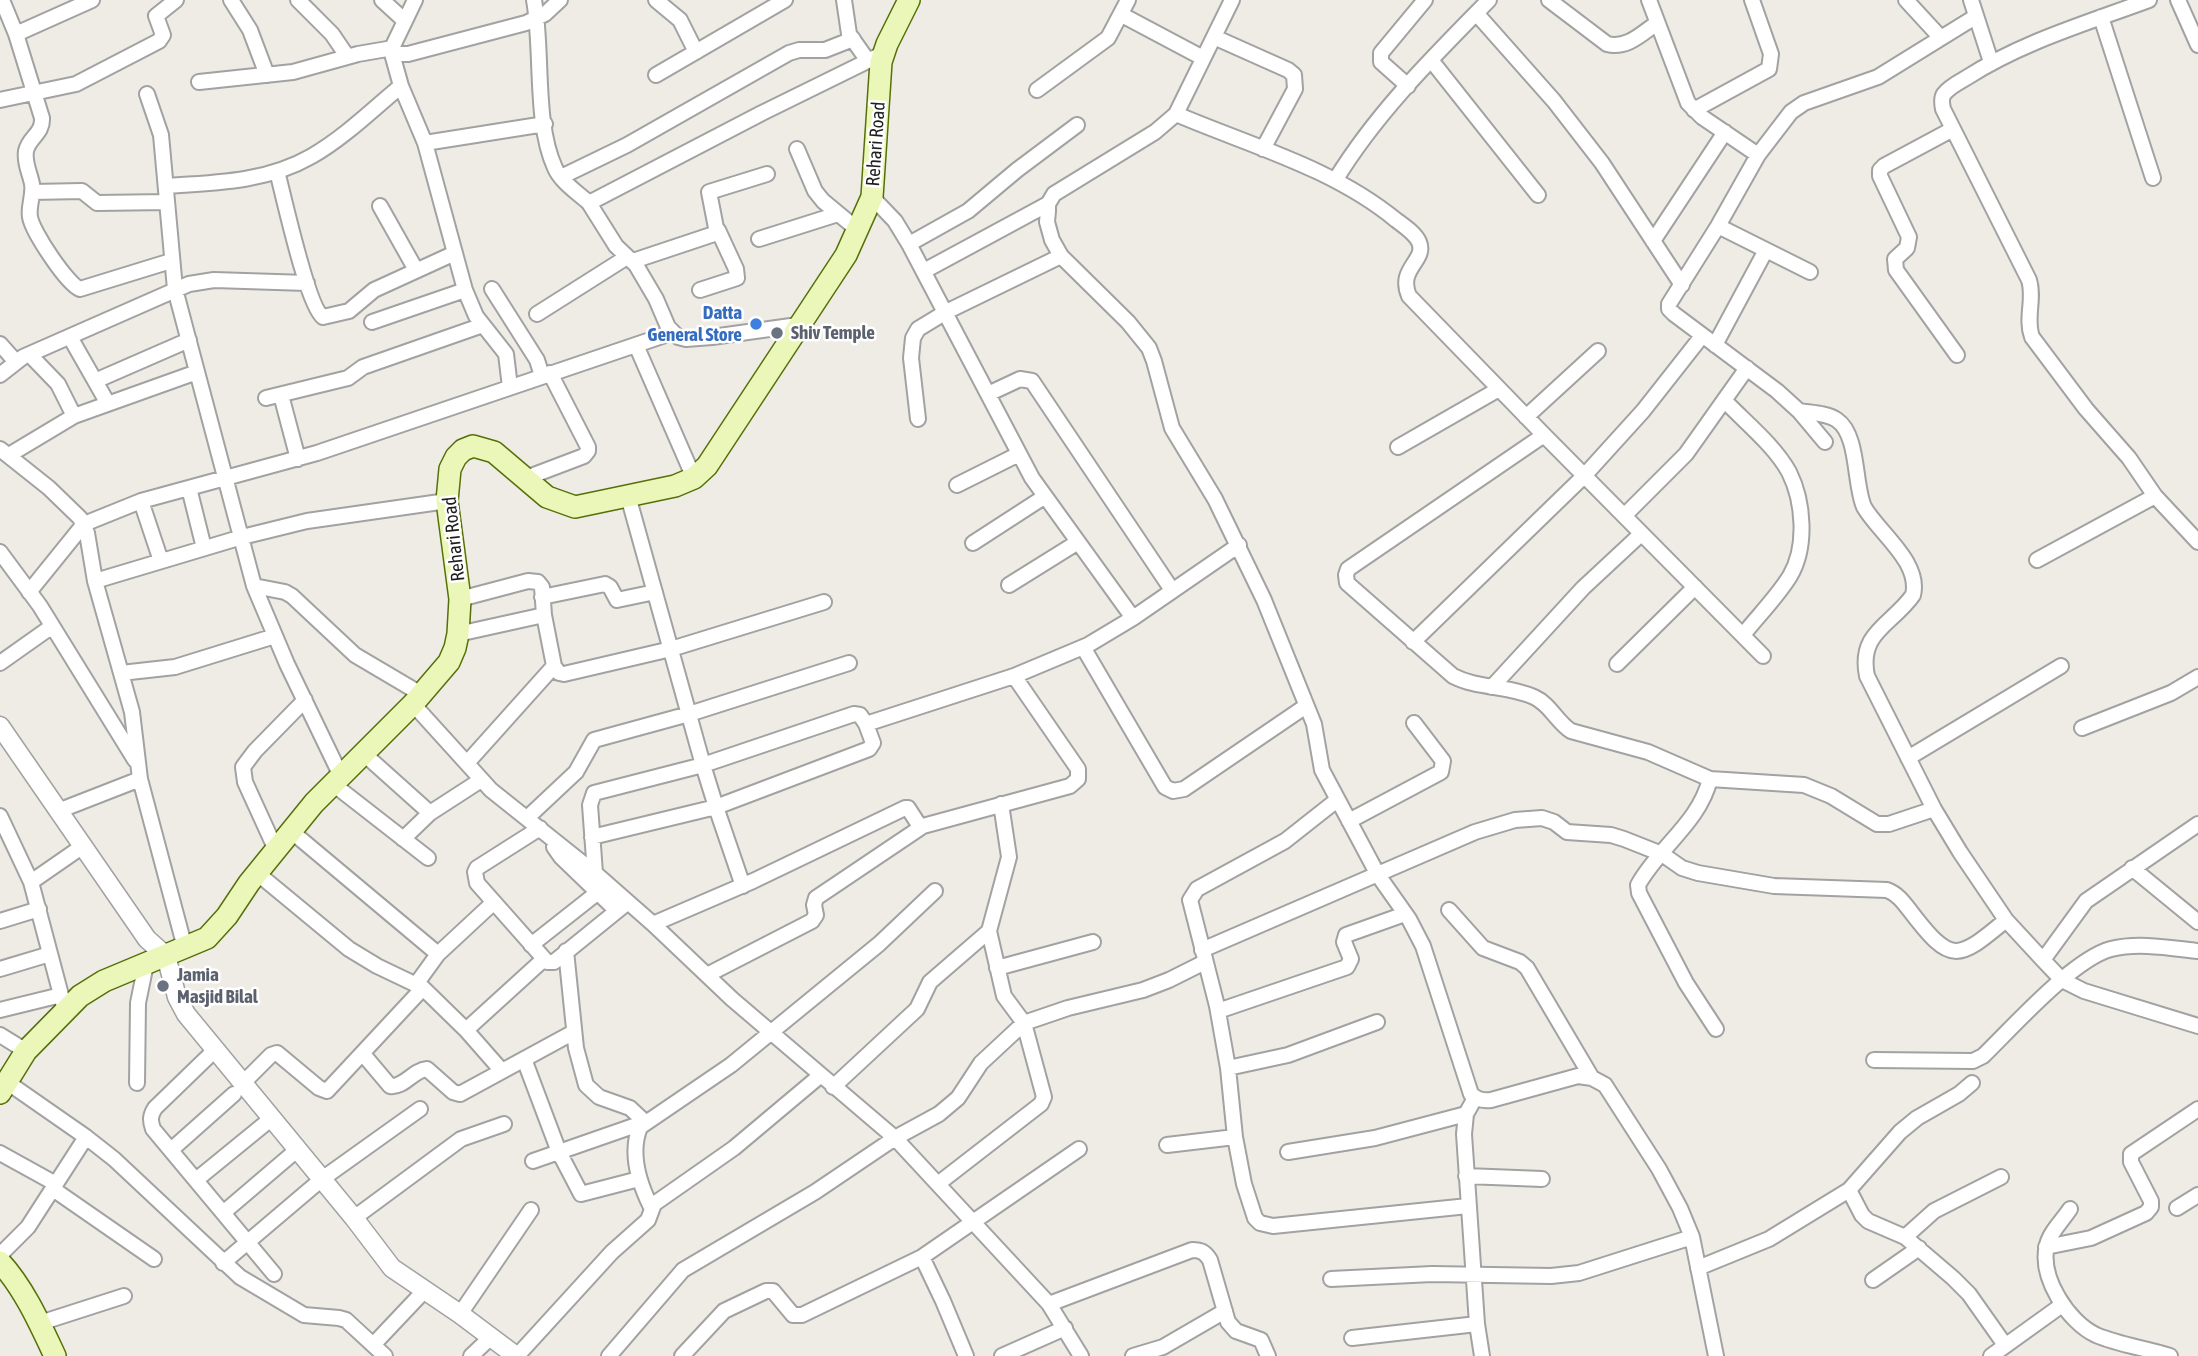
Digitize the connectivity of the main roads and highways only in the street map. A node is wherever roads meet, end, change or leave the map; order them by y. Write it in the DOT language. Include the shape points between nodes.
graph roads {
  1 [pos="909,0"];
  2 [pos="3,1088"];
  3 [pos="0,1262"];
  4 [pos="55,1356"];
  1 -- 2 [label="main road, Rehari Road" via="876,57 880,74 872,197 858,230 707,466 676,486 575,506 547,497 494,452 472,446 463,450 450,469 447,501 460,599 456,648 449,662 291,831 207,938 63,1002"];
  3 -- 4 [label="main road" via="40,1323"];
}
